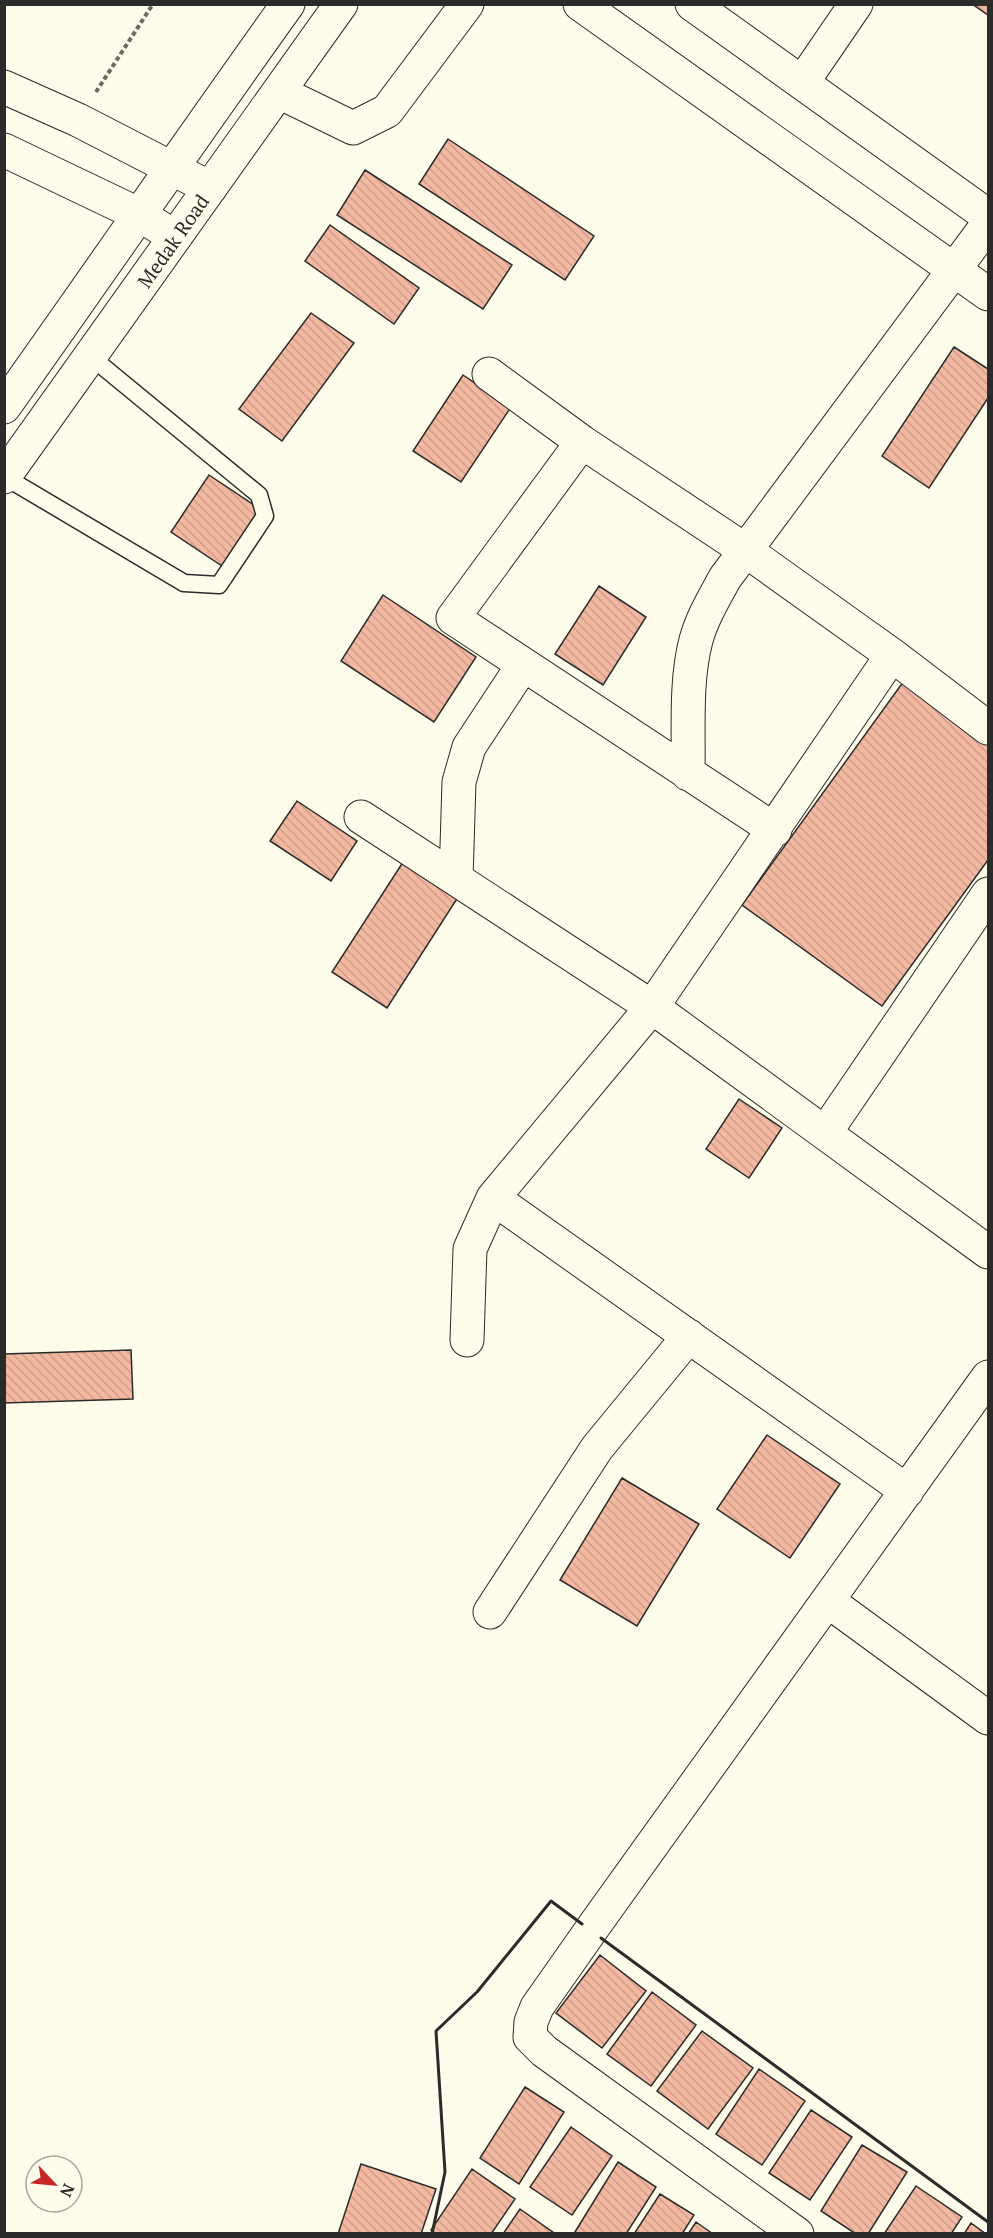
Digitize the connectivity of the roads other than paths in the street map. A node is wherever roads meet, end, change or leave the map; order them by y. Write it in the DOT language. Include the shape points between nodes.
graph roads {
  1 [pos="288,4"];
  2 [pos="341,4"];
  3 [pos="467,4"];
  4 [pos="692,4"];
  5 [pos="856,4"];
  6 [pos="595,9"];
  7 [pos="802,83"];
  8 [pos="4,87"];
  9 [pos="279,92"];
  10 [pos="4,150"];
  11 [pos="171,167"];
  12 [pos="210,188"];
  13 [pos="140,215"];
  14 [pos="988,216"];
  15 [pos="988,224"];
  16 [pos="175,237"];
  17 [pos="955,271"];
  18 [pos="988,294"];
  19 [pos="90,356"];
  20 [pos="489,374"];
  21 [pos="4,407"];
  22 [pos="582,442"];
  23 [pos="5,477"];
  24 [pos="745,550"];
  25 [pos="892,655"];
  26 [pos="523,665"];
  27 [pos="988,728"];
  28 [pos="688,774"];
  29 [pos="361,817"];
  30 [pos="775,830"];
  31 [pos="456,879"];
  32 [pos="988,894"];
  33 [pos="652,1007"];
  34 [pos="825,1132"];
  35 [pos="493,1198"];
  36 [pos="988,1252"];
  37 [pos="689,1336"];
  38 [pos="467,1340"];
  39 [pos="986,1384"];
  40 [pos="907,1491"];
  41 [pos="828,1601"];
  42 [pos="490,1612"];
  43 [pos="988,1718"];
  44 [pos="797,2234"];
  1 -- 11 [label="street"];
  2 -- 9 [label="street, Medak Road"];
  3 -- 9 [label="street" via="387,111 353,128"];
  4 -- 7 [label="street"];
  5 -- 7 [label="street"];
  6 -- 17 [label="street"];
  7 -- 14 [label="street"];
  8 -- 11 [label="street"];
  9 -- 12 [label="street, Medak Road"];
  10 -- 13 [label="street"];
  11 -- 12 [label="street"];
  11 -- 13 [label="street"];
  12 -- 16 [label="street, Medak Road"];
  13 -- 16 [label="street"];
  13 -- 21 [label="street"];
  15 -- 17 [label="street"];
  16 -- 19 [label="street, Medak Road"];
  17 -- 18 [label="street"];
  17 -- 24 [label="street"];
  19 -- 23 [label="street, Medak Road"];
  19 -- 23 [label="lane" via="259,495 265,516 219,585 184,583"];
  20 -- 22 [label="street"];
  22 -- 24 [label="street"];
  22 -- 26 [label="street" via="453,618"];
  24 -- 25 [label="street"];
  24 -- 28 [label="street" via="705,614 696,641 691,674"];
  25 -- 27 [label="street"];
  25 -- 30 [label="street"];
  26 -- 28 [label="street"];
  26 -- 31 [label="street" via="469,747 459,782"];
  28 -- 30 [label="street"];
  29 -- 31 [label="street"];
  30 -- 33 [label="street"];
  31 -- 33 [label="street"];
  32 -- 34 [label="street"];
  33 -- 34 [label="street"];
  33 -- 35 [label="street"];
  34 -- 36 [label="street"];
  35 -- 37 [label="street"];
  35 -- 38 [label="street" via="470,1249"];
  37 -- 40 [label="street"];
  37 -- 42 [label="street" via="597,1448"];
  39 -- 40 [label="street"];
  40 -- 41 [label="street"];
  41 -- 43 [label="street"];
  41 -- 44 [label="street" via="537,2007 530,2037"];
}
